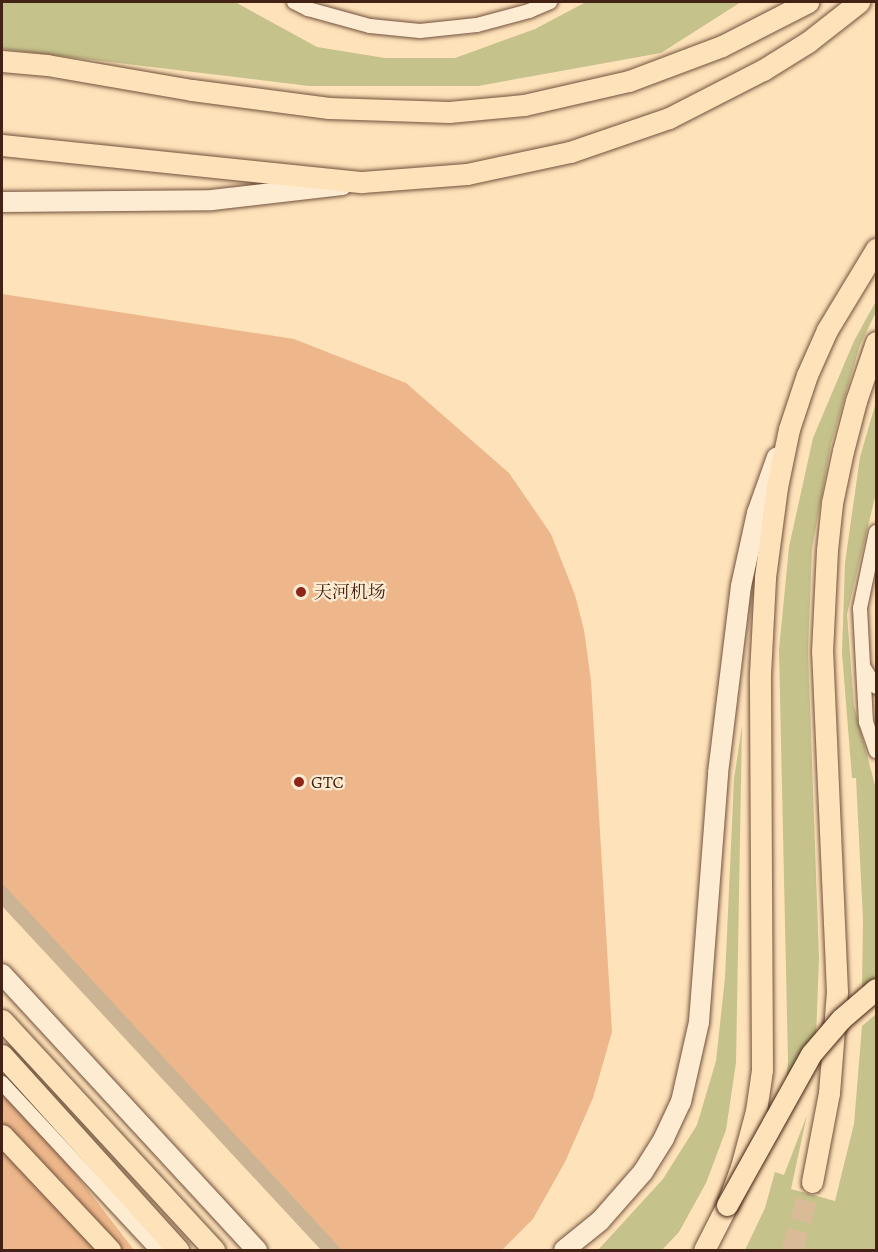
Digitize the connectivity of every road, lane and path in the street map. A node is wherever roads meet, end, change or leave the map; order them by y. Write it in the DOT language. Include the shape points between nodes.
graph roads {
  1 [pos="294,2"];
  2 [pos="550,2"];
  3 [pos="808,2"];
  4 [pos="859,2"];
  5 [pos="2,61"];
  6 [pos="2,145"];
  7 [pos="362,182"];
  8 [pos="2,202"];
  9 [pos="876,249"];
  10 [pos="876,342"];
  11 [pos="789,429"];
  12 [pos="876,532"];
  13 [pos="863,666"];
  14 [pos="876,687"];
  15 [pos="876,751"];
  16 [pos="2,974"];
  17 [pos="876,989"];
  18 [pos="2,1020"];
  19 [pos="2,1055"];
  20 [pos="2,1083"];
  21 [pos="2,1135"];
  22 [pos="812,1182"];
  23 [pos="727,1205"];
  24 [pos="110,1251"];
  25 [pos="157,1251"];
  26 [pos="178,1251"];
  27 [pos="214,1251"];
  28 [pos="257,1251"];
  29 [pos="564,1251"];
  30 [pos="704,1251"];
  1 -- 2 [label="street" via="370,26 420,32 477,25"];
  3 -- 5 [label="main road" via="722,46 629,81 524,105 449,112 329,108"];
  4 -- 7 [label="main road" via="808,42 763,70 688,109 620,136 519,165 414,180"];
  6 -- 7 [label="main road"];
  7 -- 8 [label="main road" via="212,200"];
  9 -- 11 [label="main road" via="828,330 807,375"];
  10 -- 22 [label="main road" via="843,451 827,550 822,652 837,992 830,1093"];
  11 -- 23 [label="main road, bridge" via="769,542 762,618 762,1070 749,1141"];
  11 -- 29 [label="main road" via="757,513 741,586 718,773 699,1022 681,1102 643,1172 600,1221"];
  12 -- 13 [label="street" via="860,608"];
  13 -- 14 [label="street"];
  13 -- 15 [label="street" via="866,722"];
  16 -- 28 [label="main road"];
  17 -- 23 [label="main road, bridge" via="841,1019 812,1054"];
  18 -- 27 [label="main road"];
  19 -- 26 [label="main road"];
  20 -- 25 [label="street"];
  21 -- 24 [label="main road"];
  23 -- 30 [label="main road"];
}
